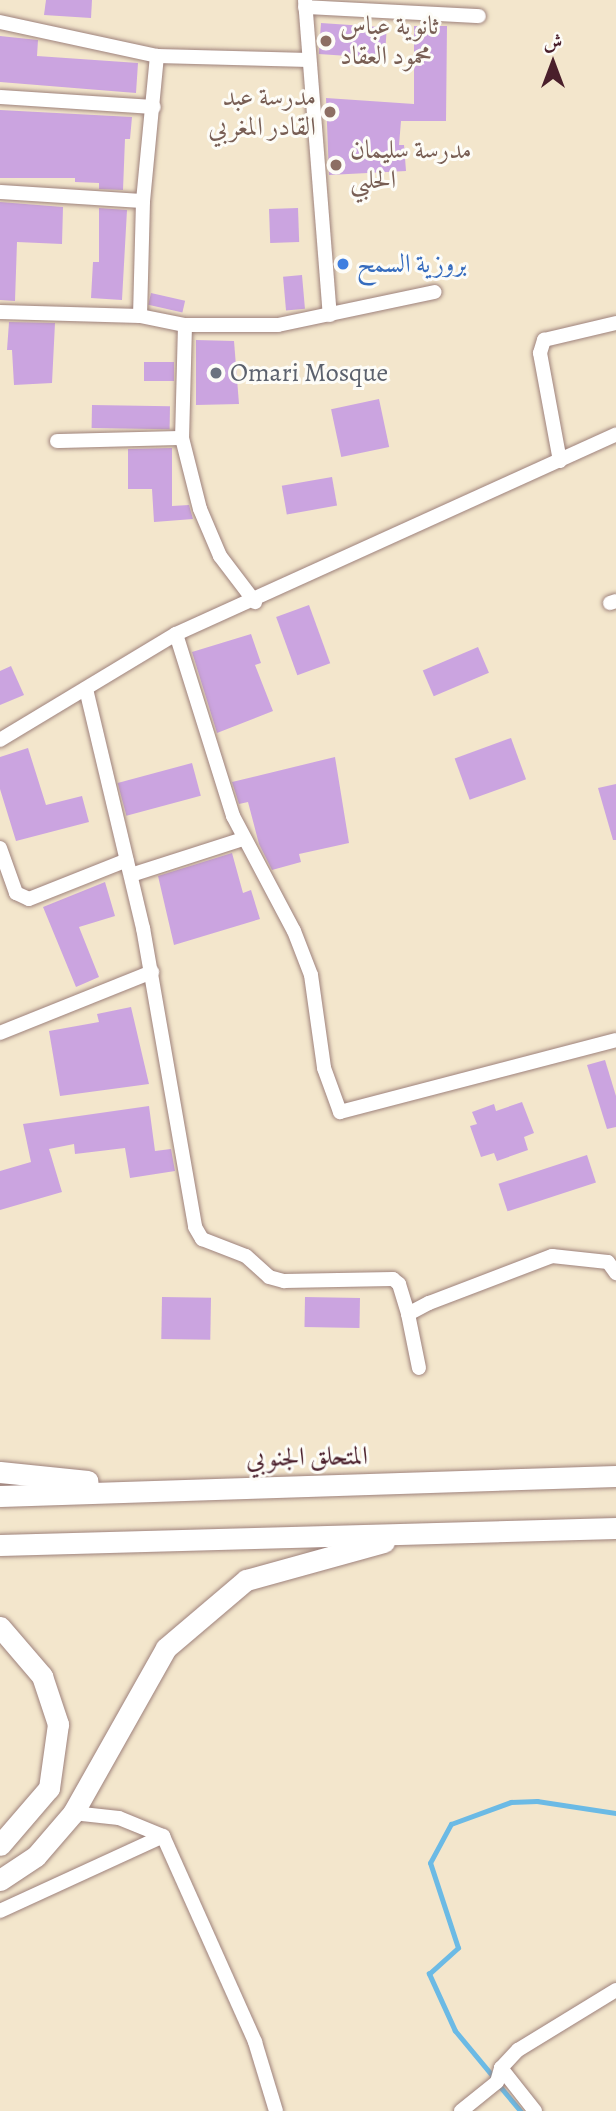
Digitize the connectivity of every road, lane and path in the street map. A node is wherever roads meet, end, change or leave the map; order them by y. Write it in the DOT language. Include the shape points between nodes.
graph roads {
  1 [pos="305,4"];
  2 [pos="479,16"];
  3 [pos="0,22"];
  4 [pos="158,55"];
  5 [pos="309,60"];
  6 [pos="0,97"];
  7 [pos="153,107"];
  8 [pos="0,192"];
  9 [pos="144,201"];
  10 [pos="435,292"];
  11 [pos="0,312"];
  12 [pos="330,315"];
  13 [pos="140,316"];
  14 [pos="616,323"];
  15 [pos="185,325"];
  16 [pos="616,434"];
  17 [pos="182,438"];
  18 [pos="57,441"];
  19 [pos="560,461"];
  20 [pos="255,602"];
  21 [pos="176,634"];
  22 [pos="86,690"];
  23 [pos="0,740"];
  24 [pos="243,839"];
  25 [pos="0,848"];
  26 [pos="127,860"];
  27 [pos="131,875"];
  28 [pos="152,972"];
  29 [pos="0,1033"];
  30 [pos="616,1040"];
  31 [pos="616,1273"];
  32 [pos="408,1314"];
  33 [pos="419,1368"];
  34 [pos="0,1472"];
  35 [pos="616,1476"];
  36 [pos="160,1488"];
  37 [pos="0,1496"];
  38 [pos="616,1528"];
  39 [pos="421,1533"];
  40 [pos="0,1545"];
  41 [pos="0,1627"];
  42 [pos="73,1813"];
  43 [pos="163,1836"];
  44 [pos="0,1844"];
  45 [pos="0,1880"];
  46 [pos="0,1910"];
  47 [pos="616,1990"];
  48 [pos="501,2068"];
  49 [pos="276,2111"];
  50 [pos="461,2111"];
  51 [pos="535,2111"];
  1 -- 2 [label="street"];
  1 -- 5 [label="street"];
  3 -- 4 [label="street"];
  4 -- 5 [label="street"];
  4 -- 7 [label="street"];
  5 -- 12 [label="street"];
  6 -- 7 [label="street"];
  7 -- 9 [label="street"];
  8 -- 9 [label="street"];
  9 -- 13 [label="street"];
  10 -- 12 [label="street"];
  11 -- 13 [label="street"];
  12 -- 15 [label="street" via="278,325"];
  13 -- 15 [label="street"];
  14 -- 19 [label="street" via="544,340 540,353"];
  15 -- 17 [label="street"];
  16 -- 19 [label="street"];
  17 -- 18 [label="street"];
  17 -- 20 [label="street" via="200,509 220,556"];
  19 -- 20 [label="street"];
  20 -- 21 [label="street"];
  21 -- 22 [label="street"];
  21 -- 24 [label="street" via="212,756"];
  22 -- 23 [label="street"];
  22 -- 26 [label="street"];
  24 -- 27 [label="street"];
  24 -- 30 [label="street" via="294,931 310,975 324,1068 340,1112"];
  25 -- 26 [label="street" via="16,893 29,899"];
  26 -- 27 [label="street"];
  27 -- 28 [label="street"];
  28 -- 29 [label="street"];
  28 -- 32 [label="street" via="195,1227 202,1240 246,1256 270,1277 284,1281 393,1279 399,1284"];
  31 -- 32 [label="street" via="608,1262 552,1256"];
  32 -- 33 [label="street"];
  34 -- 36 [label="highway"];
  35 -- 36 [label="highway, المتحلق الجنوبي"];
  36 -- 37 [label="highway, المتحلق الجنوبي"];
  38 -- 39 [label="highway"];
  39 -- 40 [label="highway"];
  39 -- 42 [label="highway" via="246,1580 166,1648"];
  41 -- 44 [label="highway" via="42,1676 58,1724 49,1788"];
  42 -- 43 [label="street" via="119,1818"];
  42 -- 45 [label="highway" via="36,1856"];
  43 -- 46 [label="street"];
  43 -- 49 [label="street" via="255,2042"];
  47 -- 48 [label="street" via="518,2050"];
  48 -- 50 [label="street" via="497,2082"];
  48 -- 51 [label="street"];
}
